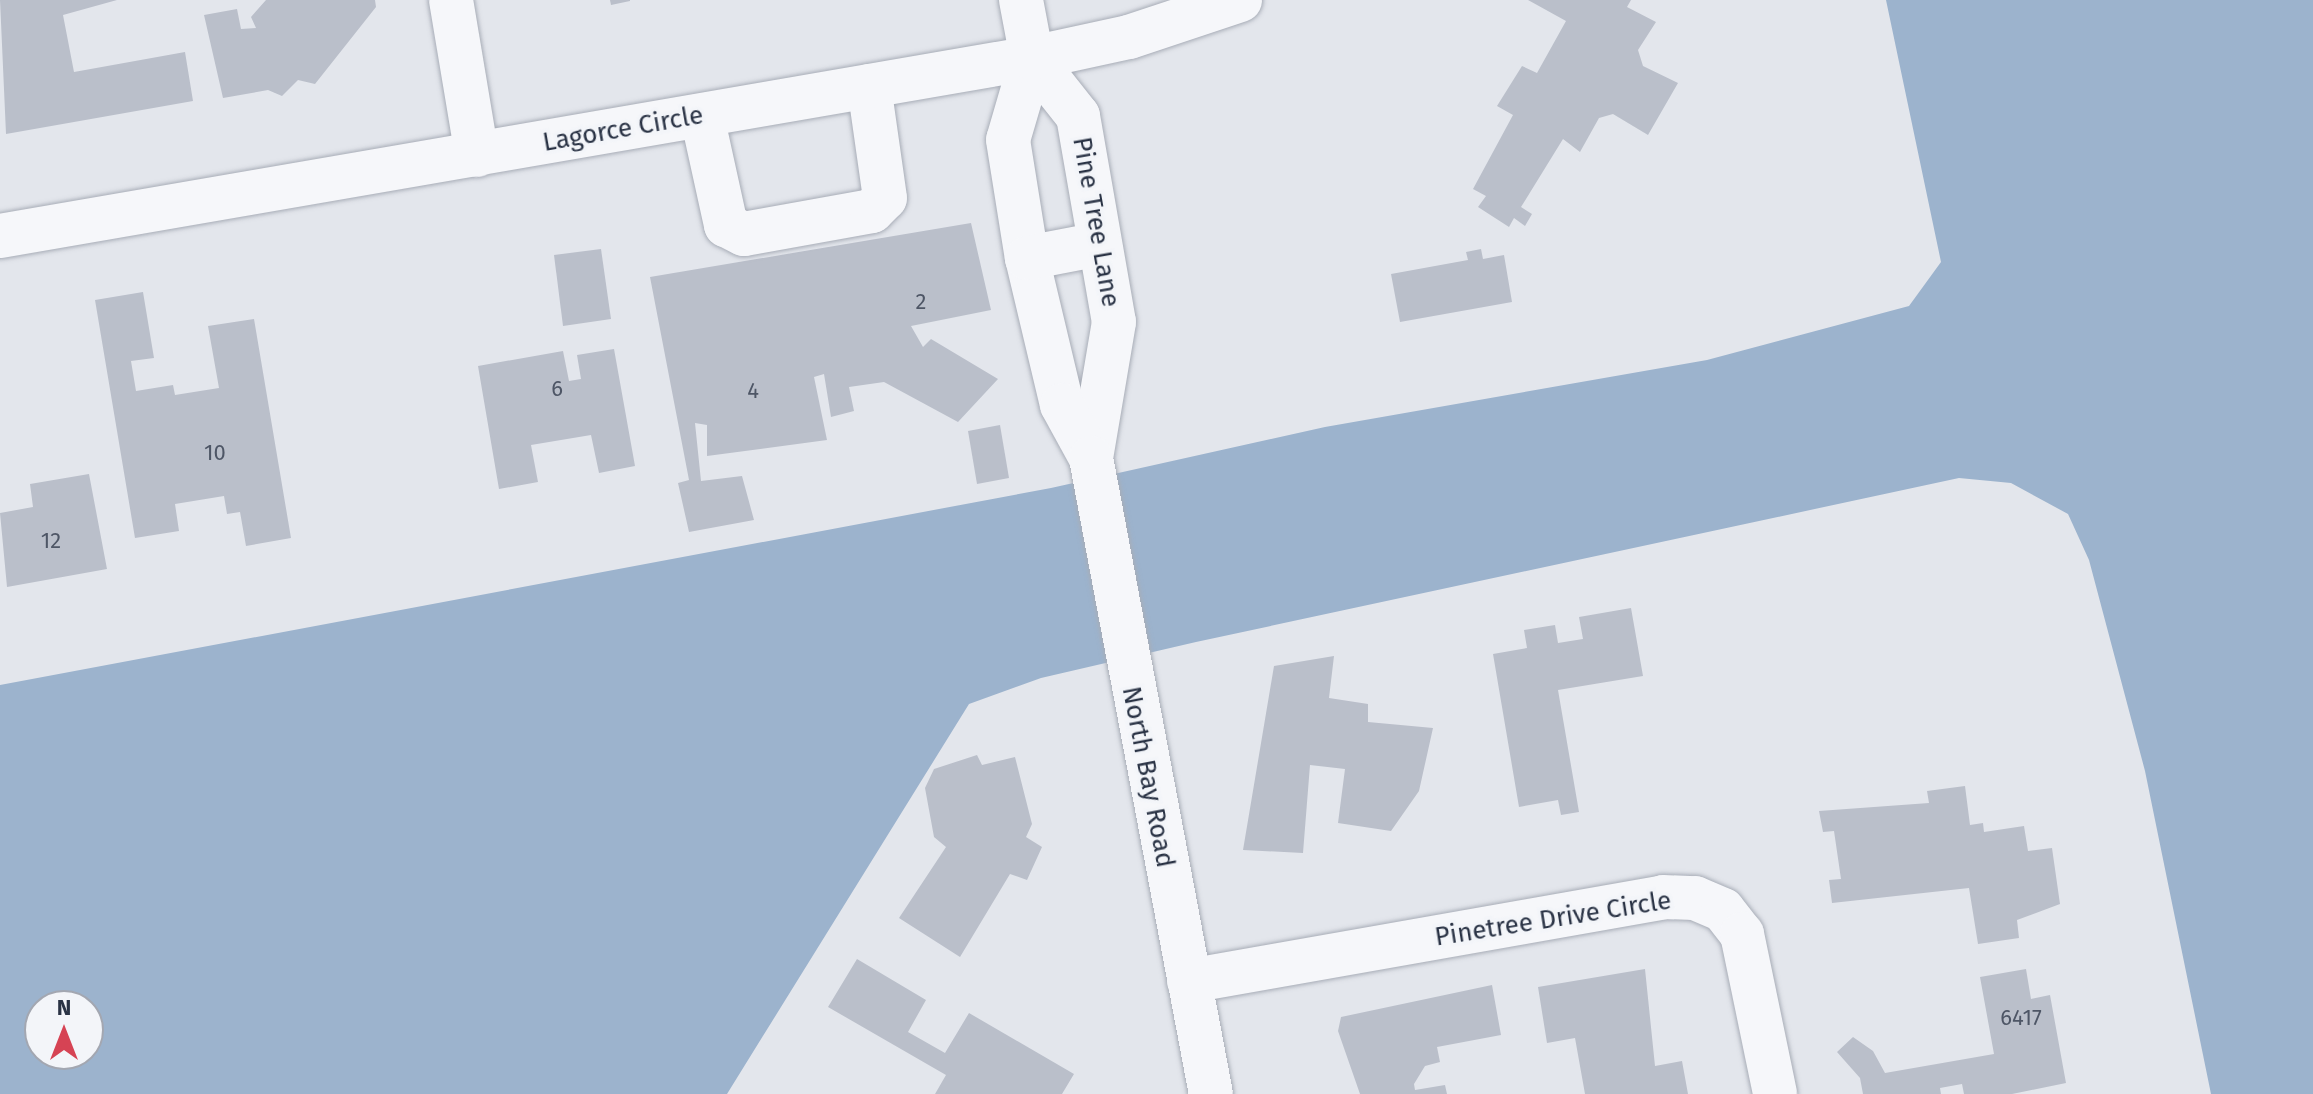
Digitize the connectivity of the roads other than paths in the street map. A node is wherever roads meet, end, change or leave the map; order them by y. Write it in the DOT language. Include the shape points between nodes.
graph roads {
  1 [pos="451,0"];
  2 [pos="1021,0"];
  3 [pos="1240,0"];
  4 [pos="1032,58"];
  5 [pos="869,86"];
  6 [pos="702,116"];
  7 [pos="477,155"];
  8 [pos="0,236"];
  9 [pos="1100,244"];
  10 [pos="1027,258"];
  11 [pos="1091,458"];
  12 [pos="1189,981"];
  13 [pos="1211,1094"];
  14 [pos="1775,1094"];
  1 -- 7 [label="street"];
  2 -- 4 [label="street, Pine Tree Lane"];
  3 -- 4 [label="street, Lagorce Circle" via="1129,37"];
  4 -- 5 [label="street, Lagorce Circle"];
  4 -- 9 [label="street, Pine Tree Lane" via="1078,116"];
  4 -- 10 [label="street" via="1008,140"];
  5 -- 6 [label="street, Lagorce Circle"];
  5 -- 6 [label="street" via="885,198 858,214 744,234 726,225"];
  6 -- 7 [label="street, Lagorce Circle"];
  7 -- 8 [label="street, Lagorce Circle"];
  9 -- 10 [label="street"];
  9 -- 11 [label="street, Pine Tree Lane" via="1116,343"];
  10 -- 11 [label="street" via="1062,405"];
  11 -- 12 [label="street, North Bay Road" via="1127,675"];
  12 -- 13 [label="street, North Bay Road"];
  12 -- 14 [label="street, Pinetree Drive Circle" via="1663,897 1695,898 1723,910 1742,934"];
}
